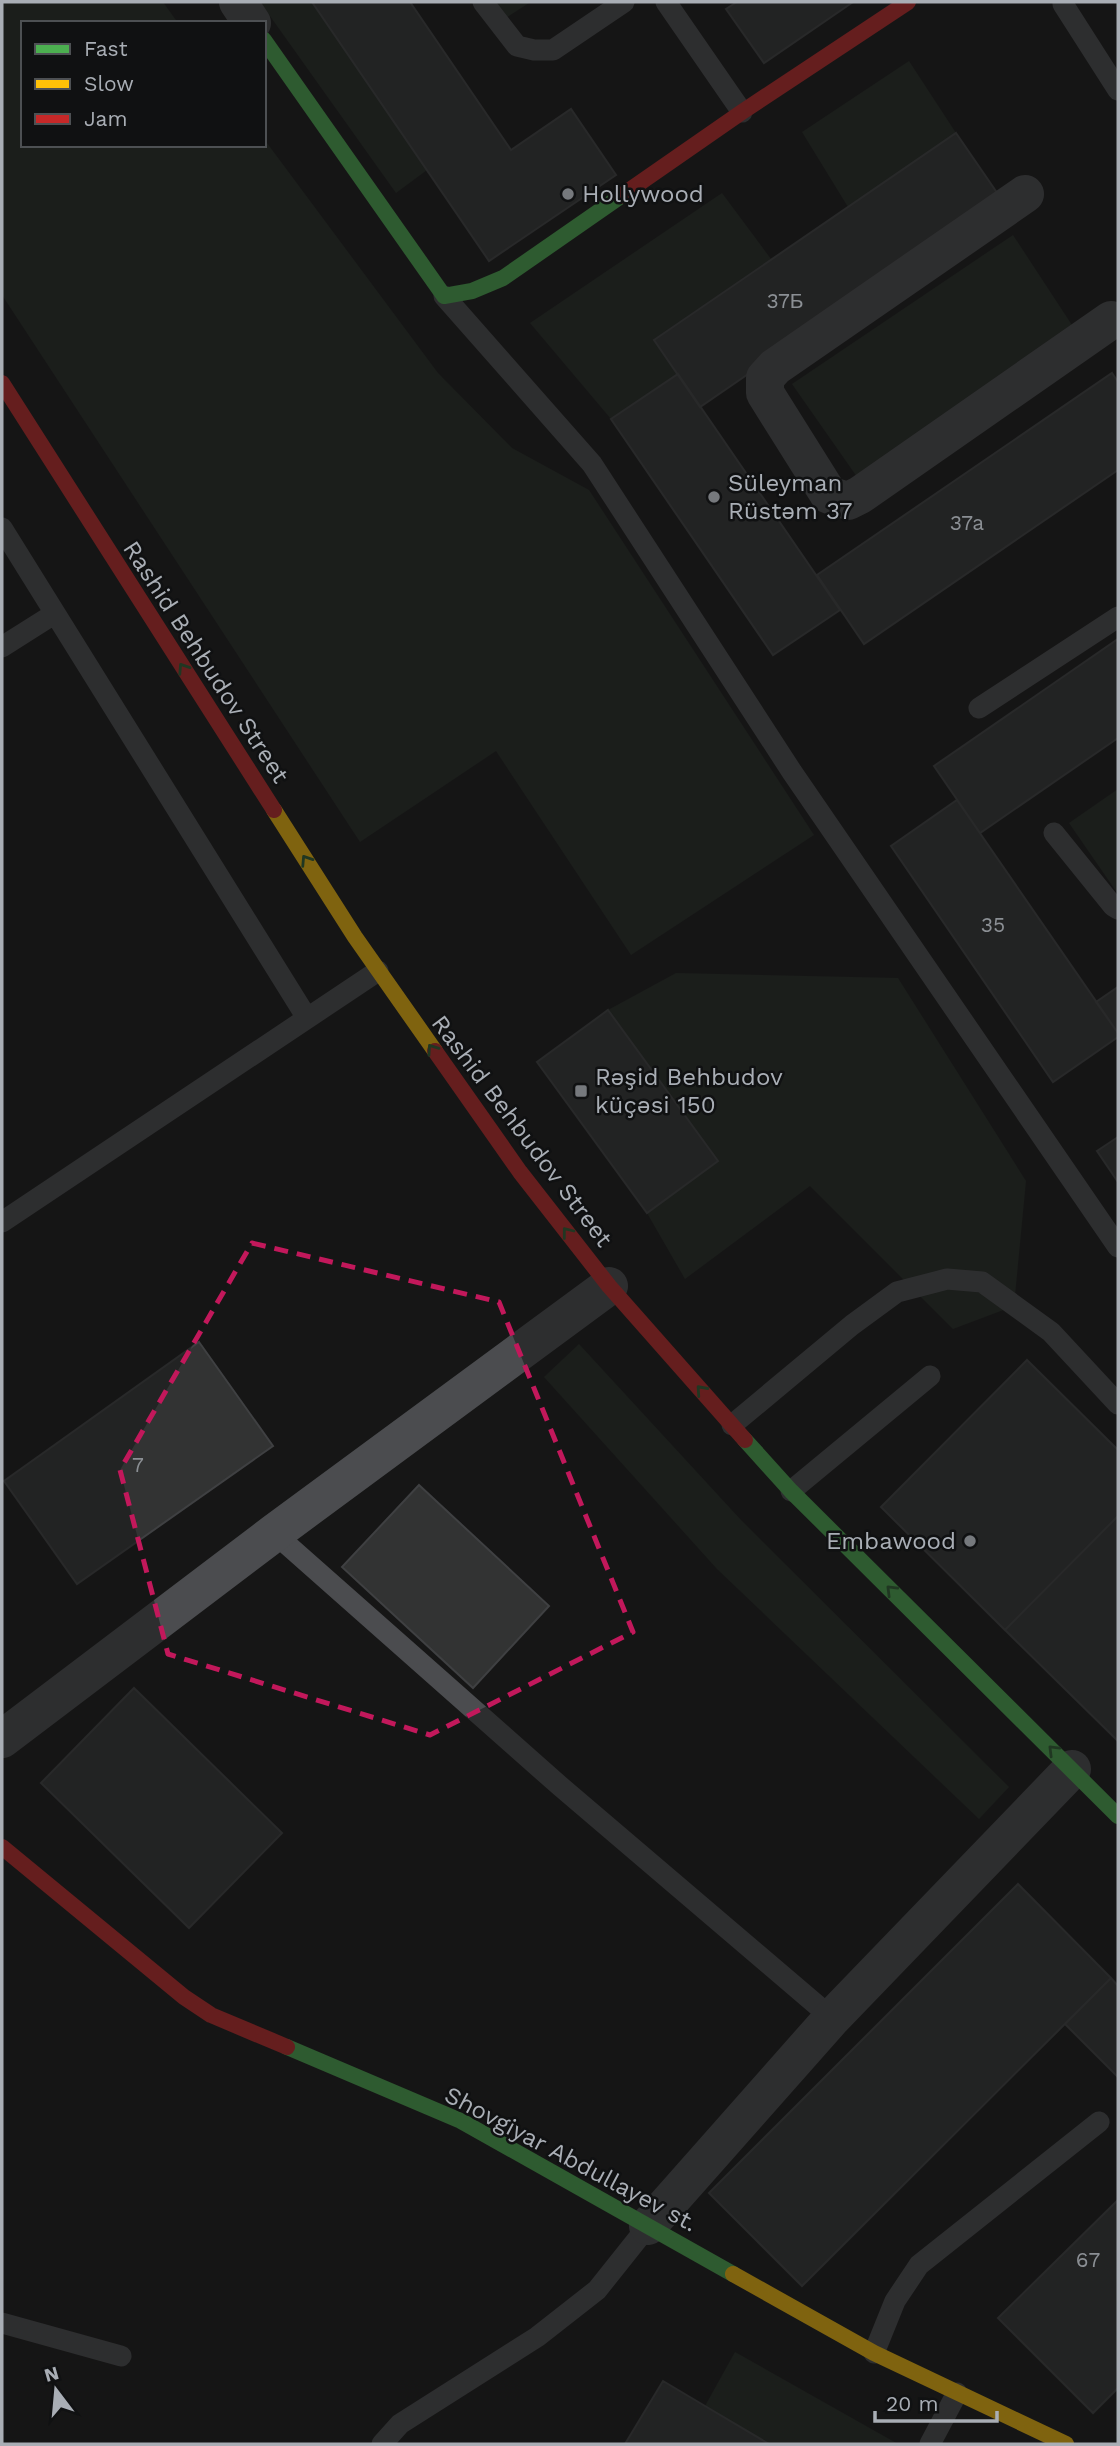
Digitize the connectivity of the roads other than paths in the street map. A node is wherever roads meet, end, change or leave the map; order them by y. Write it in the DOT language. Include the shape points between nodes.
graph roads {
  1 [pos="238,2"];
  2 [pos="483,2"];
  3 [pos="624,2"];
  4 [pos="666,2"];
  5 [pos="908,2"];
  6 [pos="1063,4"];
  7 [pos="251,21"];
  8 [pos="266,43"];
  9 [pos="1118,90"];
  10 [pos="742,112"];
  11 [pos="1025,194"];
  12 [pos="444,296"];
  13 [pos="1111,320"];
  14 [pos="2,383"];
  15 [pos="2,528"];
  16 [pos="54,614"];
  17 [pos="1118,617"];
  18 [pos="2,647"];
  19 [pos="979,708"];
  20 [pos="1054,833"];
  21 [pos="1118,909"];
  22 [pos="377,971"];
  23 [pos="307,1018"];
  24 [pos="2,1222"];
  25 [pos="1118,1247"];
  26 [pos="609,1286"];
  27 [pos="930,1376"];
  28 [pos="1118,1404"];
  29 [pos="732,1425"];
  30 [pos="791,1491"];
  31 [pos="274,1533"];
  32 [pos="2,1739"];
  33 [pos="1072,1769"];
  34 [pos="1118,1816"];
  35 [pos="2,1847"];
  36 [pos="832,2018"];
  37 [pos="1099,2122"];
  38 [pos="648,2226"];
  39 [pos="2,2323"];
  40 [pos="874,2353"];
  41 [pos="121,2356"];
  42 [pos="957,2393"];
  43 [pos="1053,2442"];
  44 [pos="382,2444"];
  45 [pos="930,2444"];
  1 -- 7 [label="street"];
  2 -- 3 [label="lane" via="517,46 534,50 552,50"];
  4 -- 10 [label="lane"];
  5 -- 10 [label="street"];
  6 -- 9 [label="lane"];
  8 -- 12 [label="street"];
  10 -- 12 [label="street" via="503,278"];
  11 -- 13 [label="street" via="775,366 765,378 765,393 829,495 848,501 860,495"];
  12 -- 25 [label="lane" via="592,464 792,772"];
  22 -- 14 [label="street, Rashid Behbudov Street, one-way"];
  15 -- 16 [label="lane"];
  16 -- 18 [label="lane"];
  16 -- 23 [label="lane"];
  17 -- 19 [label="lane"];
  20 -- 21 [label="lane"];
  22 -- 23 [label="lane"];
  26 -- 22 [label="street, Rashid Behbudov Street, one-way" via="520,1172"];
  23 -- 24 [label="lane"];
  29 -- 26 [label="street, Rashid Behbudov Street, one-way"];
  26 -- 31 [label="street"];
  27 -- 30 [label="lane"];
  28 -- 29 [label="lane" via="1051,1332 982,1282 947,1279 897,1293"];
  29 -- 30 [label="street, Rashid Behbudov Street"];
  33 -- 30 [label="street, Rashid Behbudov Street, one-way"];
  31 -- 32 [label="street"];
  31 -- 36 [label="lane"];
  33 -- 34 [label="street, Rashid Behbudov Street"];
  33 -- 36 [label="street"];
  35 -- 38 [label="street, Shovgiyar Abdullayev st." via="184,1997 211,2014 461,2121"];
  36 -- 38 [label="street"];
  37 -- 40 [label="lane" via="919,2266 895,2301"];
  38 -- 40 [label="street, Shovgiyar Abdullayev st."];
  38 -- 44 [label="lane" via="597,2290 537,2337 400,2424"];
  39 -- 41 [label="lane"];
  40 -- 42 [label="street, Shovgiyar Abdullayev st."];
  42 -- 43 [label="street, Shovgiyar Abdullayev st."];
  42 -- 45 [label="lane"];
}
